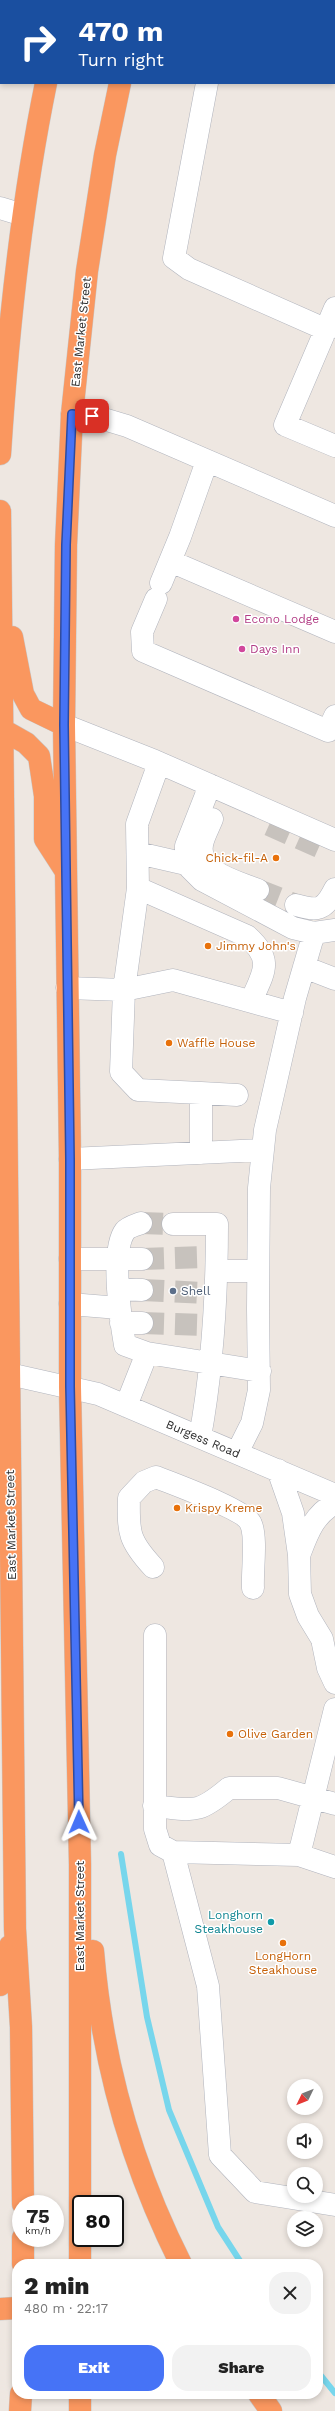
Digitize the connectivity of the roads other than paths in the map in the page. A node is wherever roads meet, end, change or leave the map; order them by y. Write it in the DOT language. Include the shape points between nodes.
graph roads {
  1 [pos="46,84"];
  2 [pos="120,84"];
  3 [pos="206,84"];
  4 [pos="0,208"];
  5 [pos="23,215"];
  6 [pos="335,308"];
  7 [pos="327,330"];
  8 [pos="2,400"];
  9 [pos="72,414"];
  10 [pos="335,446"];
  11 [pos="0,454"];
  12 [pos="207,461"];
  13 [pos="0,511"];
  14 [pos="335,516"];
  15 [pos="170,561"];
  16 [pos="0,575"];
  17 [pos="335,632"];
  18 [pos="335,716"];
  19 [pos="64,725"];
  20 [pos="1,730"];
  21 [pos="159,763"];
  22 [pos="208,789"];
  23 [pos="251,803"];
  24 [pos="269,825"];
  25 [pos="330,847"];
  26 [pos="138,853"];
  27 [pos="186,864"];
  28 [pos="2,866"];
  29 [pos="65,870"];
  30 [pos="138,888"];
  31 [pos="335,889"];
  32 [pos="258,890"];
  33 [pos="296,905"];
  34 [pos="324,931"];
  35 [pos="2,934"];
  36 [pos="304,967"];
  37 [pos="335,980"];
  38 [pos="67,988"];
  39 [pos="124,990"];
  40 [pos="251,1001"];
  41 [pos="292,1014"];
  42 [pos="3,1018"];
  43 [pos="201,1093"];
  44 [pos="237,1095"];
  45 [pos="262,1150"];
  46 [pos="201,1152"];
  47 [pos="70,1159"];
  48 [pos="142,1224"];
  49 [pos="173,1224"];
  50 [pos="70,1259"];
  51 [pos="119,1259"];
  52 [pos="142,1259"];
  53 [pos="258,1271"];
  54 [pos="212,1274"];
  55 [pos="142,1290"];
  56 [pos="70,1304"];
  57 [pos="119,1307"];
  58 [pos="142,1323"];
  59 [pos="147,1352"];
  60 [pos="212,1363"];
  61 [pos="260,1371"];
  62 [pos="5,1373"];
  63 [pos="70,1386"];
  64 [pos="126,1406"];
  65 [pos="200,1437"];
  66 [pos="237,1453"];
  67 [pos="278,1470"];
  68 [pos="335,1494"];
  69 [pos="335,1503"];
  70 [pos="299,1554"];
  71 [pos="153,1567"];
  72 [pos="253,1588"];
  73 [pos="155,1635"];
  74 [pos="335,1683"];
  75 [pos="335,1709"];
  76 [pos="313,1798"];
  77 [pos="335,1804"];
  78 [pos="154,1806"];
  79 [pos="173,1852"];
  80 [pos="299,1855"];
  81 [pos="80,1864"];
  82 [pos="335,1867"];
  83 [pos="15,1929"];
  84 [pos="0,1985"];
  85 [pos="23,2195"];
  86 [pos="335,2205"];
  87 [pos="23,2247"];
  88 [pos="23,2259"];
  89 [pos="80,2259"];
  90 [pos="179,2259"];
  91 [pos="0,2308"];
  92 [pos="12,2308"];
  93 [pos="21,2399"];
  94 [pos="80,2399"];
  95 [pos="263,2399"];
  96 [pos="20,2411"];
  97 [pos="80,2411"];
  98 [pos="271,2411"];
  1 -- 5 [label="highway"];
  2 -- 9 [label="highway, East Market Street" via="105,155 87,271"];
  3 -- 7 [label="street" via="174,258 188,269"];
  4 -- 5 [label="street"];
  5 -- 8 [label="highway"];
  6 -- 7 [label="street"];
  7 -- 10 [label="street" via="285,425"];
  8 -- 11 [label="highway"];
  9 -- 12 [label="street" via="97,417 127,426"];
  9 -- 19 [label="highway, East Market Street" via="66,545"];
  12 -- 14 [label="street"];
  12 -- 15 [label="street"];
  13 -- 16 [label="highway, East Market Street"];
  15 -- 17 [label="street"];
  15 -- 18 [label="street" via="142,632 143,651 328,731"];
  16 -- 19 [label="highway" via="22,694 31,709"];
  16 -- 20 [label="highway, East Market Street"];
  19 -- 21 [label="street"];
  19 -- 29 [label="highway, East Market Street"];
  20 -- 28 [label="highway, East Market Street"];
  20 -- 29 [label="highway" via="26,743 39,756 45,796 45,839"];
  21 -- 22 [label="street"];
  21 -- 26 [label="street" via="137,824"];
  22 -- 23 [label="street"];
  22 -- 27 [label="street" via="186,846"];
  22 -- 32 [label="street" via="215,809 202,846 206,863 219,874"];
  23 -- 24 [label="street" via="258,820"];
  23 -- 25 [label="street"];
  26 -- 27 [label="street"];
  26 -- 30 [label="street"];
  27 -- 34 [label="street" via="202,880 217,889 293,928"];
  28 -- 35 [label="highway, East Market Street"];
  29 -- 38 [label="highway, East Market Street"];
  30 -- 39 [label="street"];
  30 -- 40 [label="street" via="247,936 260,948 264,968"];
  31 -- 33 [label="street" via="330,900 322,908 311,909"];
  34 -- 36 [label="street"];
  35 -- 42 [label="highway, East Market Street"];
  36 -- 37 [label="street"];
  36 -- 41 [label="street"];
  38 -- 39 [label="street"];
  38 -- 47 [label="highway, East Market Street"];
  39 -- 40 [label="street" via="173,980"];
  39 -- 43 [label="street" via="121,1072 138,1090"];
  40 -- 41 [label="street"];
  41 -- 45 [label="street"];
  42 -- 62 [label="highway, East Market Street"];
  43 -- 44 [label="street"];
  43 -- 46 [label="street"];
  45 -- 46 [label="street"];
  45 -- 53 [label="street"];
  46 -- 47 [label="street"];
  47 -- 50 [label="highway, East Market Street"];
  48 -- 51 [label="street" via="126,1229 122,1236"];
  49 -- 54 [label="street" via="217,1224"];
  50 -- 51 [label="street"];
  50 -- 56 [label="highway, East Market Street"];
  51 -- 52 [label="street"];
  51 -- 57 [label="street"];
  53 -- 54 [label="street"];
  53 -- 61 [label="street"];
  54 -- 60 [label="street"];
  55 -- 57 [label="street"];
  56 -- 57 [label="street"];
  56 -- 63 [label="highway, East Market Street"];
  57 -- 58 [label="street"];
  57 -- 59 [label="street" via="126,1345"];
  59 -- 60 [label="street"];
  59 -- 64 [label="street"];
  60 -- 61 [label="street"];
  60 -- 65 [label="street"];
  61 -- 66 [label="street" via="255,1414"];
  62 -- 63 [label="street, Burgess Road"];
  62 -- 83 [label="highway, East Market Street"];
  63 -- 64 [label="street, Burgess Road"];
  63 -- 81 [label="highway, East Market Street"];
  64 -- 65 [label="street, Burgess Road"];
  65 -- 66 [label="street, Burgess Road"];
  66 -- 67 [label="street, Burgess Road"];
  67 -- 68 [label="street, Burgess Road"];
  67 -- 70 [label="street" via="293,1513"];
  69 -- 70 [label="street" via="317,1516 308,1529"];
  70 -- 74 [label="street" via="300,1594 308,1616 322,1639 328,1668"];
  71 -- 72 [label="street" via="130,1537 129,1498 144,1482 156,1477 239,1512 251,1523 254,1537"];
  73 -- 78 [label="street"];
  75 -- 76 [label="street"];
  76 -- 77 [label="street"];
  76 -- 78 [label="street" via="278,1788 229,1788 209,1805 194,1810"];
  76 -- 80 [label="street"];
  78 -- 79 [label="street" via="155,1829 160,1845"];
  79 -- 80 [label="street"];
  79 -- 86 [label="street" via="208,1986 220,2156 255,2192"];
  80 -- 82 [label="street"];
  81 -- 89 [label="highway, East Market Street"];
  81 -- 90 [label="highway" via="99,2005 115,2090 142,2174"];
  83 -- 84 [label="highway"];
  83 -- 85 [label="highway, East Market Street" via="21,2027"];
  87 -- 88 [label="highway"];
  91 -- 92 [label="highway"];
  93 -- 96 [label="highway"];
  94 -- 97 [label="highway"];
  95 -- 98 [label="highway"];
}
